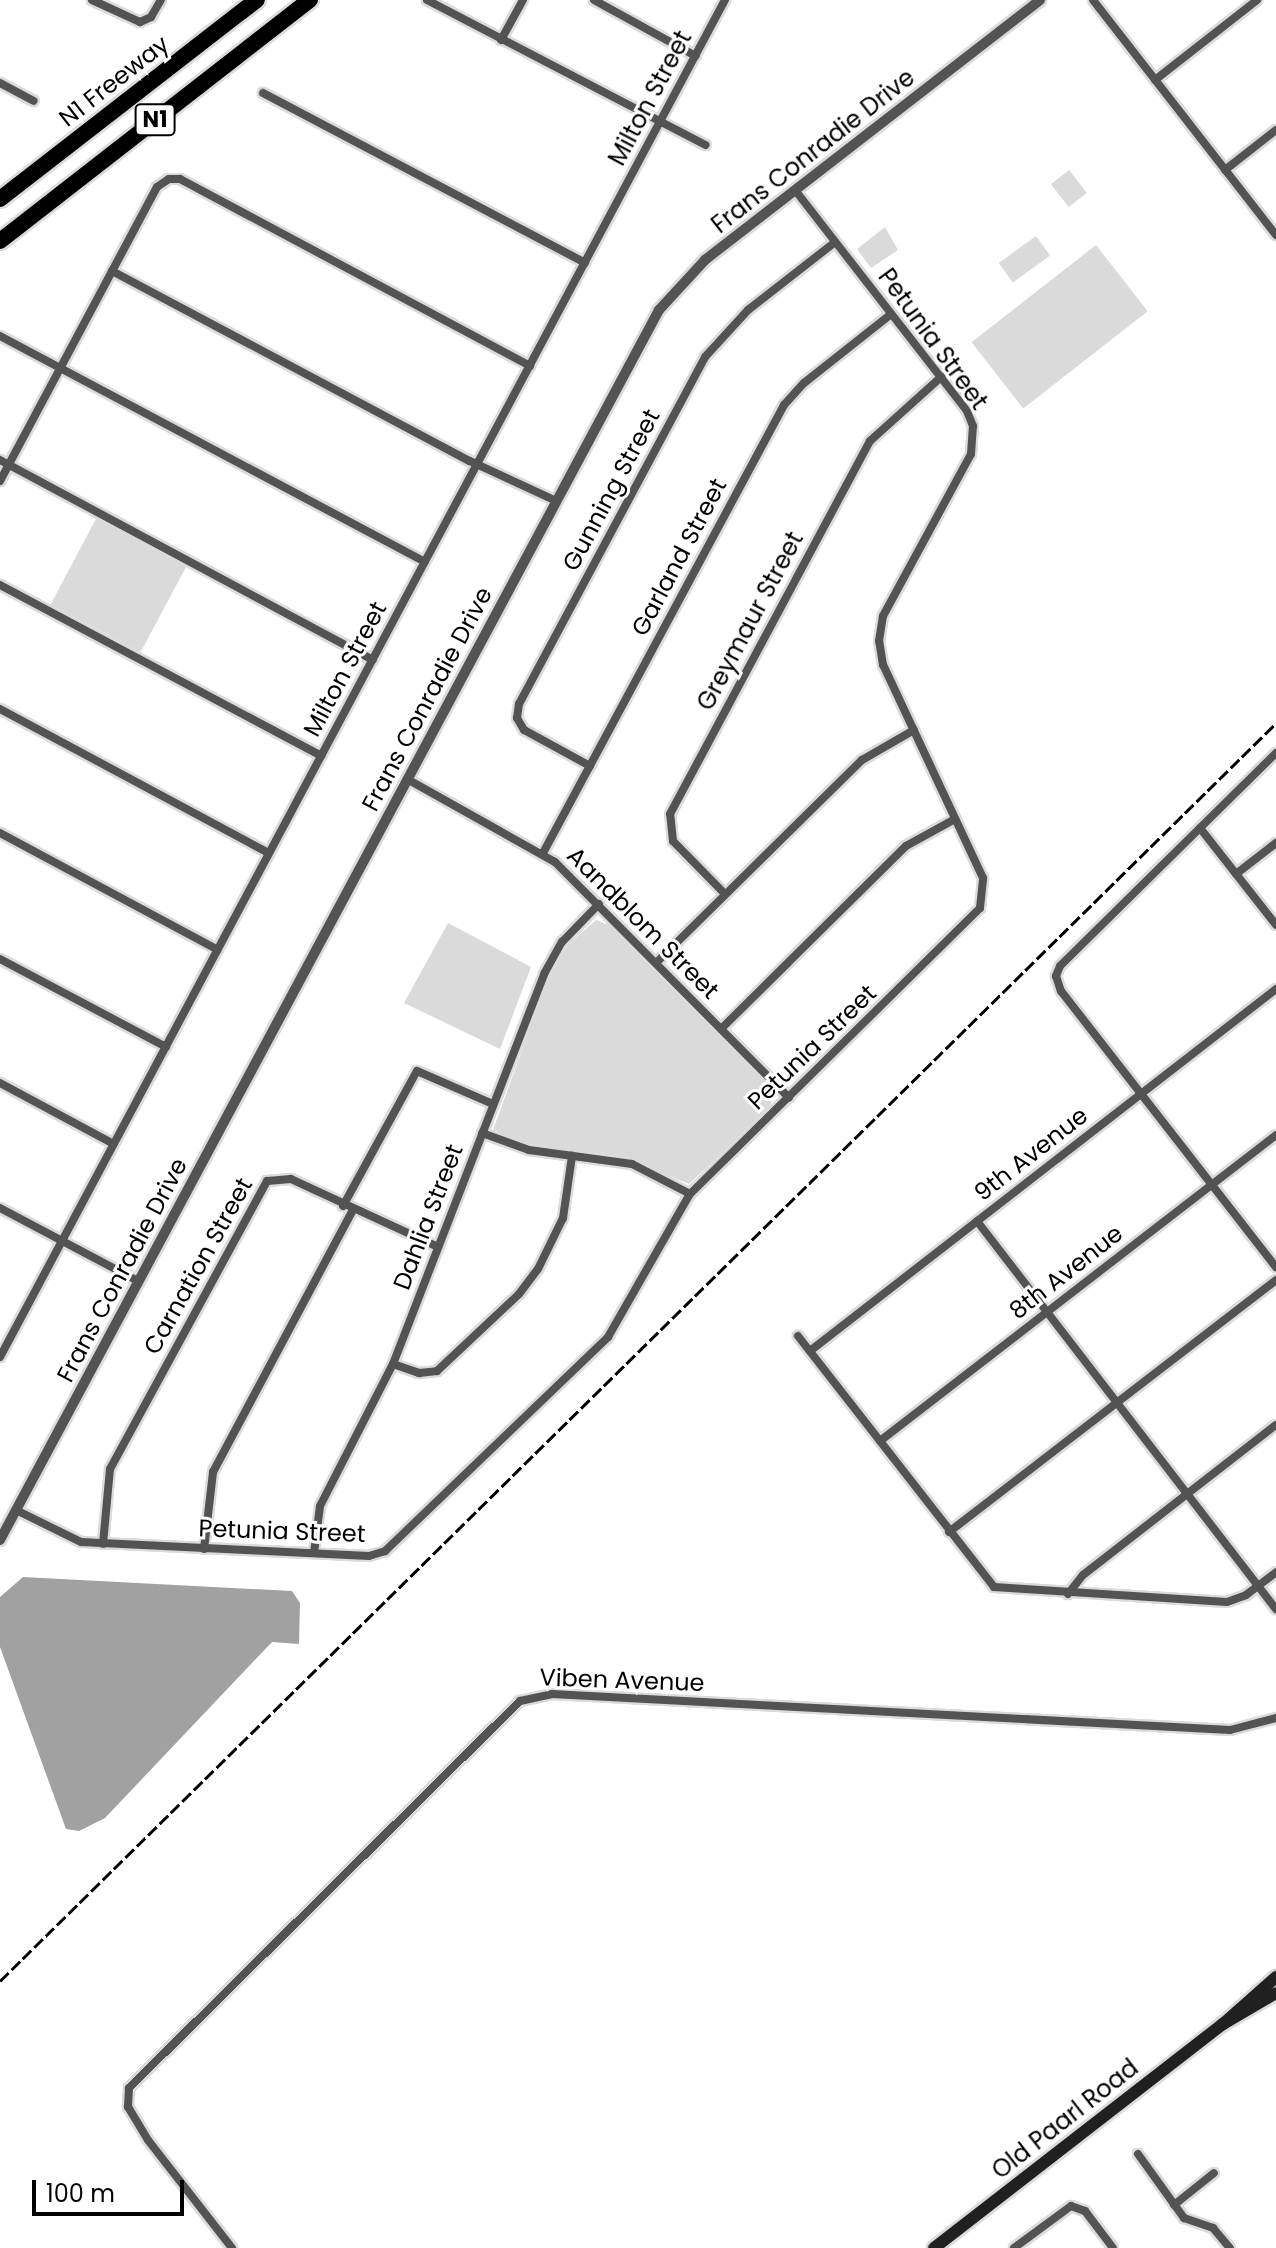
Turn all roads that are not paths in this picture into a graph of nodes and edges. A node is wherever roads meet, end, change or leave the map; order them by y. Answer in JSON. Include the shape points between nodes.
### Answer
{"nodes":[{"id":1,"x":92,"y":0,"type":"edge"},
{"id":2,"x":161,"y":0,"type":"edge"},
{"id":3,"x":257,"y":0,"type":"edge"},
{"id":4,"x":310,"y":0,"type":"edge"},
{"id":5,"x":427,"y":0,"type":"edge"},
{"id":6,"x":523,"y":0,"type":"edge"},
{"id":7,"x":594,"y":0,"type":"edge"},
{"id":8,"x":725,"y":0,"type":"edge"},
{"id":9,"x":1040,"y":0,"type":"edge"},
{"id":10,"x":1093,"y":0,"type":"edge"},
{"id":11,"x":1257,"y":0,"type":"edge"},
{"id":12,"x":501,"y":40,"type":"junction"},
{"id":13,"x":696,"y":56,"type":"junction"},
{"id":14,"x":1155,"y":80,"type":"junction"},
{"id":15,"x":0,"y":83,"type":"edge"},
{"id":16,"x":263,"y":93,"type":"dead end"},
{"id":17,"x":34,"y":101,"type":"dead end"},
{"id":18,"x":659,"y":123,"type":"junction"},
{"id":19,"x":1276,"y":130,"type":"edge"},
{"id":20,"x":705,"y":145,"type":"dead end"},
{"id":21,"x":1225,"y":170,"type":"junction"},
{"id":22,"x":795,"y":190,"type":"junction"},
{"id":23,"x":0,"y":199,"type":"edge"},
{"id":24,"x":1276,"y":235,"type":"edge"},
{"id":25,"x":0,"y":241,"type":"edge"},
{"id":26,"x":835,"y":242,"type":"junction"},
{"id":27,"x":585,"y":263,"type":"junction"},
{"id":28,"x":112,"y":271,"type":"junction"},
{"id":29,"x":891,"y":314,"type":"junction"},
{"id":30,"x":0,"y":336,"type":"edge"},
{"id":31,"x":530,"y":366,"type":"junction"},
{"id":32,"x":60,"y":368,"type":"junction"},
{"id":33,"x":941,"y":377,"type":"junction"},
{"id":34,"x":4,"y":462,"type":"edge"},
{"id":35,"x":477,"y":464,"type":"junction"},
{"id":36,"x":0,"y":481,"type":"edge"},
{"id":37,"x":556,"y":501,"type":"junction"},
{"id":38,"x":425,"y":562,"type":"junction"},
{"id":39,"x":0,"y":585,"type":"edge"},
{"id":40,"x":373,"y":660,"type":"junction"},
{"id":41,"x":0,"y":709,"type":"edge"},
{"id":42,"x":914,"y":730,"type":"junction"},
{"id":43,"x":1276,"y":753,"type":"edge"},
{"id":44,"x":321,"y":756,"type":"junction"},
{"id":45,"x":590,"y":766,"type":"junction"},
{"id":46,"x":407,"y":779,"type":"junction"},
{"id":47,"x":955,"y":819,"type":"junction"},
{"id":48,"x":1200,"y":828,"type":"junction"},
{"id":49,"x":0,"y":833,"type":"edge"},
{"id":50,"x":1276,"y":843,"type":"edge"},
{"id":51,"x":269,"y":853,"type":"junction"},
{"id":52,"x":543,"y":853,"type":"junction"},
{"id":53,"x":1236,"y":874,"type":"junction"},
{"id":54,"x":725,"y":894,"type":"junction"},
{"id":55,"x":599,"y":904,"type":"junction"},
{"id":56,"x":1276,"y":925,"type":"edge"},
{"id":57,"x":218,"y":950,"type":"junction"},
{"id":58,"x":0,"y":959,"type":"edge"},
{"id":59,"x":656,"y":963,"type":"junction"},
{"id":60,"x":1276,"y":989,"type":"edge"},
{"id":61,"x":721,"y":1029,"type":"junction"},
{"id":62,"x":166,"y":1047,"type":"junction"},
{"id":63,"x":0,"y":1083,"type":"edge"},
{"id":64,"x":1141,"y":1094,"type":"junction"},
{"id":65,"x":789,"y":1098,"type":"junction"},
{"id":66,"x":493,"y":1104,"type":"junction"},
{"id":67,"x":482,"y":1133,"type":"junction"},
{"id":68,"x":1276,"y":1135,"type":"edge"},
{"id":69,"x":114,"y":1144,"type":"junction"},
{"id":70,"x":572,"y":1156,"type":"junction"},
{"id":71,"x":1212,"y":1184,"type":"junction"},
{"id":72,"x":690,"y":1194,"type":"junction"},
{"id":73,"x":343,"y":1206,"type":"junction"},
{"id":74,"x":0,"y":1208,"type":"edge"},
{"id":75,"x":353,"y":1210,"type":"junction"},
{"id":76,"x":977,"y":1221,"type":"junction"},
{"id":77,"x":62,"y":1241,"type":"junction"},
{"id":78,"x":438,"y":1247,"type":"junction"},
{"id":79,"x":1276,"y":1267,"type":"edge"},
{"id":80,"x":1276,"y":1280,"type":"edge"},
{"id":81,"x":138,"y":1281,"type":"junction"},
{"id":82,"x":1047,"y":1312,"type":"junction"},
{"id":83,"x":0,"y":1332,"type":"edge"},
{"id":84,"x":798,"y":1336,"type":"dead end"},
{"id":85,"x":11,"y":1337,"type":"junction"},
{"id":86,"x":810,"y":1351,"type":"junction"},
{"id":87,"x":0,"y":1357,"type":"edge"},
{"id":88,"x":393,"y":1364,"type":"junction"},
{"id":89,"x":1116,"y":1403,"type":"junction"},
{"id":90,"x":1276,"y":1425,"type":"edge"},
{"id":91,"x":880,"y":1441,"type":"junction"},
{"id":92,"x":1187,"y":1494,"type":"junction"},
{"id":93,"x":16,"y":1510,"type":"junction"},
{"id":94,"x":949,"y":1532,"type":"junction"},
{"id":95,"x":0,"y":1540,"type":"edge"},
{"id":96,"x":103,"y":1544,"type":"junction"},
{"id":97,"x":204,"y":1549,"type":"junction"},
{"id":98,"x":314,"y":1553,"type":"junction"},
{"id":99,"x":1276,"y":1572,"type":"edge"},
{"id":100,"x":1258,"y":1586,"type":"junction"},
{"id":101,"x":1068,"y":1594,"type":"junction"},
{"id":102,"x":1276,"y":1609,"type":"edge"},
{"id":103,"x":1276,"y":1718,"type":"edge"},
{"id":104,"x":1276,"y":1977,"type":"edge"},
{"id":105,"x":1276,"y":1993,"type":"edge"},
{"id":106,"x":1223,"y":2024,"type":"junction"},
{"id":107,"x":1138,"y":2154,"type":"dead end"},
{"id":108,"x":1214,"y":2173,"type":"dead end"},
{"id":109,"x":1174,"y":2205,"type":"junction"},
{"id":110,"x":232,"y":2248,"type":"edge"},
{"id":111,"x":934,"y":2248,"type":"edge"},
{"id":112,"x":1014,"y":2248,"type":"edge"},
{"id":113,"x":1113,"y":2248,"type":"edge"},
{"id":114,"x":1230,"y":2248,"type":"edge"}],
"edges":[{"from":1,"to":2,"type":"street","via":[[132,21],[148,20]]},
{"from":3,"to":23,"type":"highway","name":"N1 Freeway","number":"N1"},
{"from":4,"to":25,"type":"highway","number":"N1"},
{"from":5,"to":12,"type":"street"},
{"from":6,"to":12,"type":"street"},
{"from":7,"to":13,"type":"street"},
{"from":8,"to":13,"type":"street","name":"Milton Street"},
{"from":9,"to":22,"type":"street","name":"Frans Conradie Drive"},
{"from":10,"to":14,"type":"street"},
{"from":11,"to":14,"type":"street"},
{"from":12,"to":18,"type":"street"},
{"from":13,"to":18,"type":"street","name":"Milton Street"},
{"from":14,"to":21,"type":"street"},
{"from":15,"to":17,"type":"street"},
{"from":16,"to":27,"type":"street"},
{"from":18,"to":20,"type":"street"},
{"from":18,"to":27,"type":"street","name":"Milton Street"},
{"from":19,"to":21,"type":"street"},
{"from":21,"to":24,"type":"street"},
{"from":22,"to":26,"type":"street","name":"Petunia Street"},
{"from":22,"to":37,"type":"street","name":"Frans Conradie Drive","via":[[705,260],[669,296]]},
{"from":26,"to":29,"type":"street","name":"Petunia Street"},
{"from":26,"to":45,"type":"street","name":"Gunning Street","via":[[748,310],[705,357],[519,704],[517,718],[524,730]]},
{"from":27,"to":31,"type":"street","name":"Milton Street"},
{"from":28,"to":31,"type":"street","via":[[157,187],[180,179]]},
{"from":28,"to":32,"type":"street"},
{"from":28,"to":35,"type":"street"},
{"from":29,"to":33,"type":"street","name":"Petunia Street"},
{"from":29,"to":45,"type":"street","name":"Garland Street","via":[[784,405]]},
{"from":30,"to":32,"type":"street"},
{"from":31,"to":35,"type":"street","name":"Milton Street"},
{"from":32,"to":34,"type":"street"},
{"from":32,"to":38,"type":"street"},
{"from":33,"to":42,"type":"street","name":"Petunia Street","via":[[971,418],[973,448],[880,631],[883,665]]},
{"from":33,"to":54,"type":"street","name":"Greymaur Street","via":[[870,441],[670,814],[673,841]]},
{"from":34,"to":36,"type":"street"},
{"from":34,"to":40,"type":"street"},
{"from":35,"to":37,"type":"street"},
{"from":35,"to":38,"type":"street","name":"Milton Street"},
{"from":37,"to":46,"type":"street","name":"Frans Conradie Drive"},
{"from":38,"to":40,"type":"street","name":"Milton Street"},
{"from":39,"to":44,"type":"street"},
{"from":40,"to":44,"type":"street","name":"Milton Street"},
{"from":41,"to":51,"type":"street"},
{"from":42,"to":47,"type":"street","name":"Petunia Street"},
{"from":42,"to":54,"type":"street","via":[[862,760]]},
{"from":43,"to":48,"type":"street"},
{"from":44,"to":51,"type":"street","name":"Milton Street"},
{"from":45,"to":52,"type":"street","name":"Garland Street"},
{"from":46,"to":52,"type":"street","name":"Aandblom Street"},
{"from":46,"to":81,"type":"street","name":"Frans Conradie Drive"},
{"from":47,"to":61,"type":"street","via":[[906,846]]},
{"from":47,"to":65,"type":"street","name":"Petunia Street","via":[[983,878],[980,908]]},
{"from":48,"to":53,"type":"street"},
{"from":48,"to":64,"type":"street","via":[[1060,966],[1058,986]]},
{"from":49,"to":57,"type":"street"},
{"from":50,"to":53,"type":"street"},
{"from":51,"to":57,"type":"street","name":"Milton Street"},
{"from":52,"to":55,"type":"street","name":"Aandblom Street"},
{"from":53,"to":56,"type":"street"},
{"from":54,"to":59,"type":"street"},
{"from":55,"to":59,"type":"street","name":"Aandblom Street"},
{"from":55,"to":66,"type":"street","name":"Dahlia Street","via":[[552,956]]},
{"from":57,"to":62,"type":"street","name":"Milton Street"},
{"from":58,"to":62,"type":"street"},
{"from":59,"to":61,"type":"street","name":"Aandblom Street"},
{"from":60,"to":64,"type":"street","name":"9th Avenue"},
{"from":61,"to":65,"type":"street","name":"Aandblom Street"},
{"from":62,"to":69,"type":"street","name":"Milton Street"},
{"from":63,"to":69,"type":"street"},
{"from":64,"to":71,"type":"street"},
{"from":64,"to":76,"type":"street","name":"9th Avenue"},
{"from":65,"to":72,"type":"street","name":"Petunia Street"},
{"from":66,"to":67,"type":"street","name":"Dahlia Street"},
{"from":66,"to":73,"type":"street","via":[[417,1071]]},
{"from":67,"to":70,"type":"street","via":[[529,1150]]},
{"from":67,"to":78,"type":"street","name":"Dahlia Street"},
{"from":68,"to":71,"type":"street","name":"8th Avenue"},
{"from":69,"to":77,"type":"street","name":"Milton Street"},
{"from":70,"to":72,"type":"street","via":[[632,1164]]},
{"from":70,"to":88,"type":"street","via":[[563,1218],[519,1294],[437,1371],[419,1373]]},
{"from":71,"to":79,"type":"street"},
{"from":71,"to":82,"type":"street","name":"8th Avenue"},
{"from":72,"to":98,"type":"street","name":"Petunia Street","via":[[608,1337],[400,1538],[369,1556]]},
{"from":73,"to":75,"type":"street","name":"Carnation Street"},
{"from":73,"to":96,"type":"street","name":"Carnation Street","via":[[282,1176],[261,1187],[110,1469]]},
{"from":74,"to":77,"type":"street"},
{"from":75,"to":78,"type":"street","name":"Carnation Street"},
{"from":75,"to":97,"type":"street","via":[[213,1472]]},
{"from":76,"to":82,"type":"street"},
{"from":76,"to":86,"type":"street","name":"9th Avenue"},
{"from":77,"to":81,"type":"street"},
{"from":77,"to":85,"type":"street","name":"Milton Street"},
{"from":78,"to":88,"type":"street","name":"Dahlia Street"},
{"from":80,"to":89,"type":"street"},
{"from":81,"to":93,"type":"street","name":"Frans Conradie Drive"},
{"from":82,"to":89,"type":"street"},
{"from":82,"to":91,"type":"street","name":"8th Avenue"},
{"from":83,"to":85,"type":"street"},
{"from":84,"to":86,"type":"street"},
{"from":85,"to":87,"type":"street","name":"Milton Street"},
{"from":86,"to":91,"type":"street"},
{"from":88,"to":98,"type":"street","name":"Dahlia Street","via":[[320,1506]]},
{"from":89,"to":92,"type":"street"},
{"from":89,"to":94,"type":"street"},
{"from":90,"to":92,"type":"street"},
{"from":91,"to":94,"type":"street"},
{"from":92,"to":100,"type":"street"},
{"from":92,"to":101,"type":"street","via":[[1083,1575]]},
{"from":93,"to":95,"type":"street","name":"Frans Conradie Drive"},
{"from":93,"to":96,"type":"street","name":"Petunia Street","via":[[71,1540]]},
{"from":94,"to":101,"type":"street","via":[[994,1587]]},
{"from":96,"to":97,"type":"street","name":"Petunia Street"},
{"from":97,"to":98,"type":"street","name":"Petunia Street"},
{"from":99,"to":100,"type":"street"},
{"from":100,"to":101,"type":"street","via":[[1227,1602]]},
{"from":100,"to":102,"type":"street"},
{"from":103,"to":110,"type":"street","name":"Viben Avenue","via":[[1230,1730],[552,1694],[520,1701],[129,2088],[128,2107],[148,2140]]},
{"from":104,"to":106,"type":"main road","name":"Old Paarl Road"},
{"from":105,"to":106,"type":"main road","name":"Old Paarl Road"},
{"from":106,"to":111,"type":"main road","name":"Old Paarl Road"},
{"from":107,"to":109,"type":"street"},
{"from":108,"to":109,"type":"street"},
{"from":109,"to":114,"type":"street","via":[[1186,2219],[1216,2230]]},
{"from":112,"to":113,"type":"street","via":[[1071,2206],[1085,2211]]}]}
